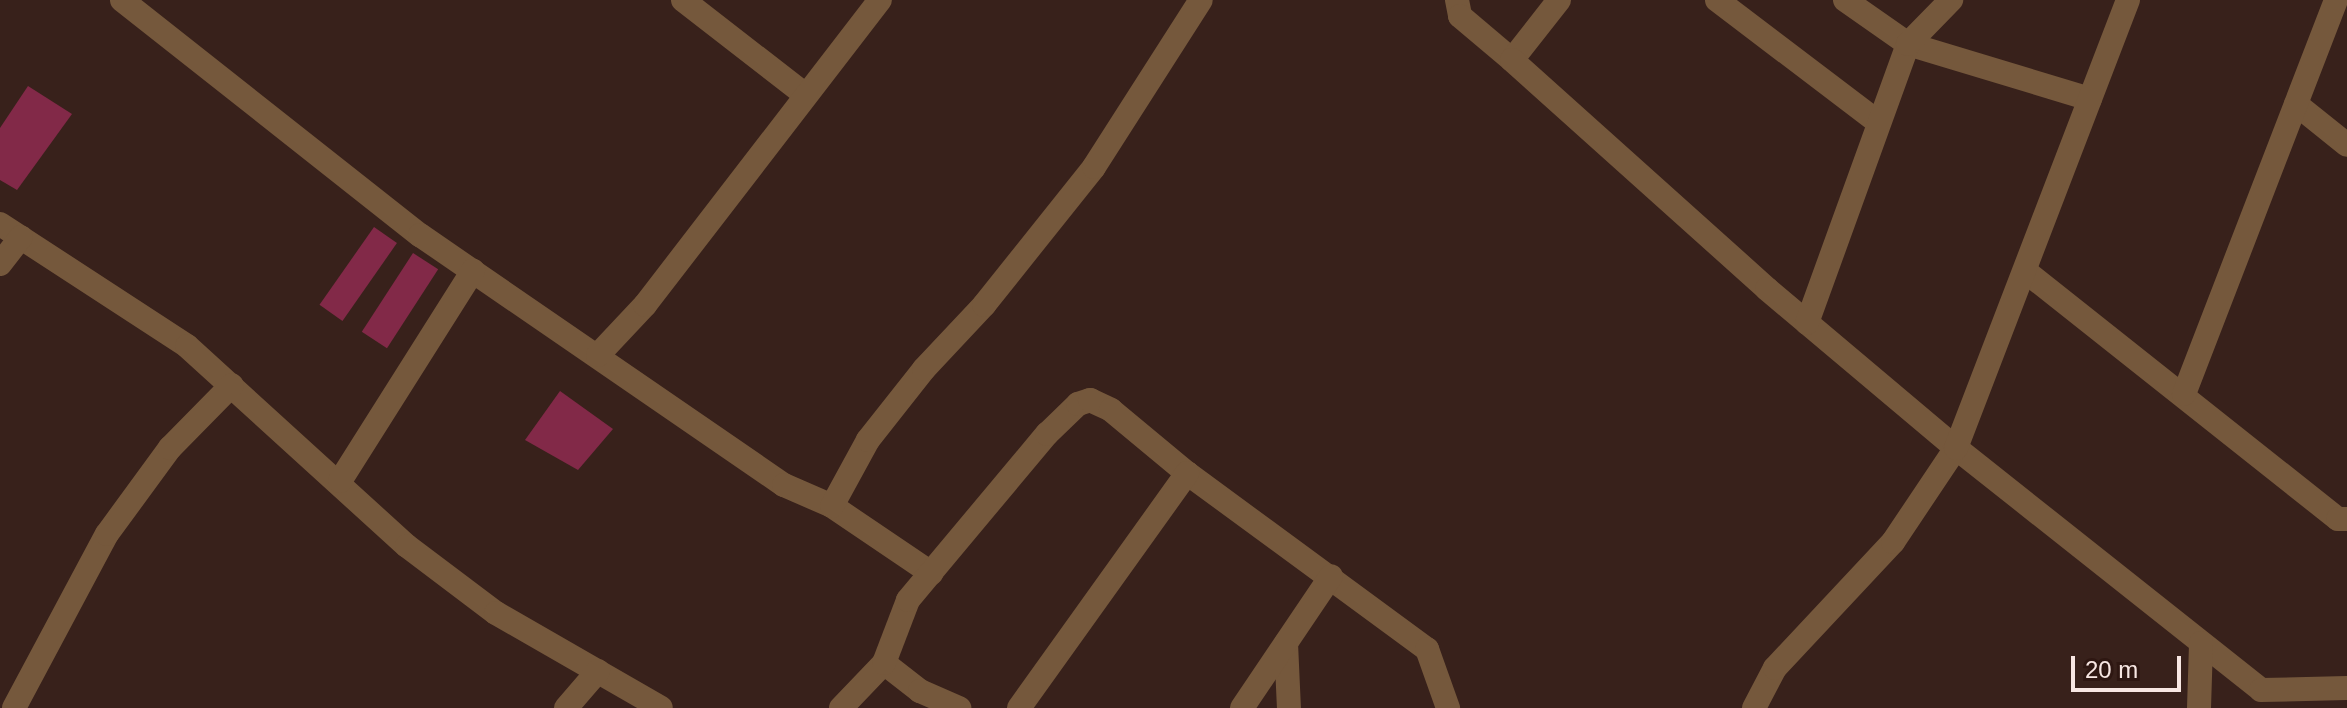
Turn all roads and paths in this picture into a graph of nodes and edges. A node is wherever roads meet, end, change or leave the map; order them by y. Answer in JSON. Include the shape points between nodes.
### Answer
{"nodes":[{"id":1,"x":122,"y":0,"type":"edge"},
{"id":2,"x":683,"y":0,"type":"edge"},
{"id":3,"x":880,"y":0,"type":"edge"},
{"id":4,"x":1201,"y":0,"type":"edge"},
{"id":5,"x":1457,"y":0,"type":"edge"},
{"id":6,"x":1559,"y":0,"type":"edge"},
{"id":7,"x":1717,"y":0,"type":"edge"},
{"id":8,"x":1845,"y":0,"type":"edge"},
{"id":9,"x":1951,"y":0,"type":"edge"},
{"id":10,"x":2128,"y":0,"type":"edge"},
{"id":11,"x":2336,"y":0,"type":"edge"},
{"id":12,"x":148,"y":8,"type":"edge"},
{"id":13,"x":1908,"y":44,"type":"junction"},
{"id":14,"x":1512,"y":60,"type":"junction"},
{"id":15,"x":804,"y":94,"type":"junction"},
{"id":16,"x":2090,"y":99,"type":"junction"},
{"id":17,"x":2296,"y":104,"type":"junction"},
{"id":18,"x":1878,"y":122,"type":"junction"},
{"id":19,"x":2347,"y":145,"type":"edge"},
{"id":20,"x":10,"y":230,"type":"edge"},
{"id":21,"x":0,"y":264,"type":"edge"},
{"id":22,"x":473,"y":271,"type":"junction"},
{"id":23,"x":2025,"y":271,"type":"junction"},
{"id":24,"x":1807,"y":323,"type":"junction"},
{"id":25,"x":598,"y":355,"type":"junction"},
{"id":26,"x":232,"y":385,"type":"junction"},
{"id":27,"x":2184,"y":394,"type":"junction"},
{"id":28,"x":1956,"y":448,"type":"junction"},
{"id":29,"x":1187,"y":473,"type":"junction"},
{"id":30,"x":340,"y":481,"type":"junction"},
{"id":31,"x":832,"y":506,"type":"junction"},
{"id":32,"x":2347,"y":519,"type":"edge"},
{"id":33,"x":931,"y":573,"type":"junction"},
{"id":34,"x":1331,"y":576,"type":"junction"},
{"id":35,"x":1286,"y":643,"type":"junction"},
{"id":36,"x":2201,"y":643,"type":"junction"},
{"id":37,"x":884,"y":663,"type":"junction"},
{"id":38,"x":598,"y":671,"type":"junction"},
{"id":39,"x":2347,"y":688,"type":"edge"},
{"id":40,"x":14,"y":708,"type":"edge"},
{"id":41,"x":566,"y":708,"type":"edge"},
{"id":42,"x":661,"y":708,"type":"edge"},
{"id":43,"x":841,"y":708,"type":"edge"},
{"id":44,"x":959,"y":708,"type":"edge"},
{"id":45,"x":1019,"y":708,"type":"edge"},
{"id":46,"x":1242,"y":708,"type":"edge"},
{"id":47,"x":1289,"y":708,"type":"edge"},
{"id":48,"x":1448,"y":708,"type":"edge"},
{"id":49,"x":1754,"y":708,"type":"edge"},
{"id":50,"x":2199,"y":708,"type":"edge"}],
"edges":[{"from":1,"to":12,"type":"street"},
{"from":2,"to":15,"type":"street"},
{"from":3,"to":15,"type":"street"},
{"from":4,"to":31,"type":"street","via":[[1094,167],[868,440]]},
{"from":5,"to":14,"type":"street","via":[[1460,16]]},
{"from":6,"to":14,"type":"street"},
{"from":7,"to":18,"type":"street"},
{"from":8,"to":13,"type":"street"},
{"from":9,"to":13,"type":"street"},
{"from":10,"to":16,"type":"street"},
{"from":11,"to":17,"type":"street"},
{"from":12,"to":22,"type":"street","via":[[310,152]]},
{"from":13,"to":16,"type":"street"},
{"from":13,"to":18,"type":"street"},
{"from":14,"to":24,"type":"street"},
{"from":15,"to":25,"type":"street","via":[[645,305]]},
{"from":16,"to":23,"type":"street"},
{"from":17,"to":19,"type":"street"},
{"from":17,"to":27,"type":"street"},
{"from":18,"to":24,"type":"street"},
{"from":20,"to":21,"type":"street"},
{"from":20,"to":26,"type":"street","via":[[107,289]]},
{"from":22,"to":25,"type":"street"},
{"from":22,"to":30,"type":"street"},
{"from":23,"to":27,"type":"street"},
{"from":23,"to":28,"type":"street"},
{"from":24,"to":28,"type":"street"},
{"from":25,"to":31,"type":"street","via":[[784,485]]},
{"from":26,"to":30,"type":"street"},
{"from":26,"to":40,"type":"street","via":[[170,448],[107,534]]},
{"from":27,"to":32,"type":"street","via":[[2338,519]]},
{"from":28,"to":36,"type":"street"},
{"from":28,"to":49,"type":"street","via":[[1893,542],[1775,668]]},
{"from":29,"to":33,"type":"street","via":[[1111,410],[1090,400],[1078,404]]},
{"from":29,"to":34,"type":"street"},
{"from":29,"to":45,"type":"street"},
{"from":30,"to":38,"type":"street","via":[[407,546],[496,613]]},
{"from":31,"to":33,"type":"street"},
{"from":33,"to":37,"type":"street","via":[[908,600]]},
{"from":34,"to":35,"type":"street"},
{"from":34,"to":48,"type":"street","via":[[1427,649]]},
{"from":35,"to":46,"type":"street"},
{"from":35,"to":47,"type":"street"},
{"from":36,"to":39,"type":"street","via":[[2261,690]]},
{"from":36,"to":50,"type":"street"},
{"from":37,"to":43,"type":"street"},
{"from":37,"to":44,"type":"street","via":[[920,691]]},
{"from":38,"to":41,"type":"street"},
{"from":38,"to":42,"type":"street"}]}
